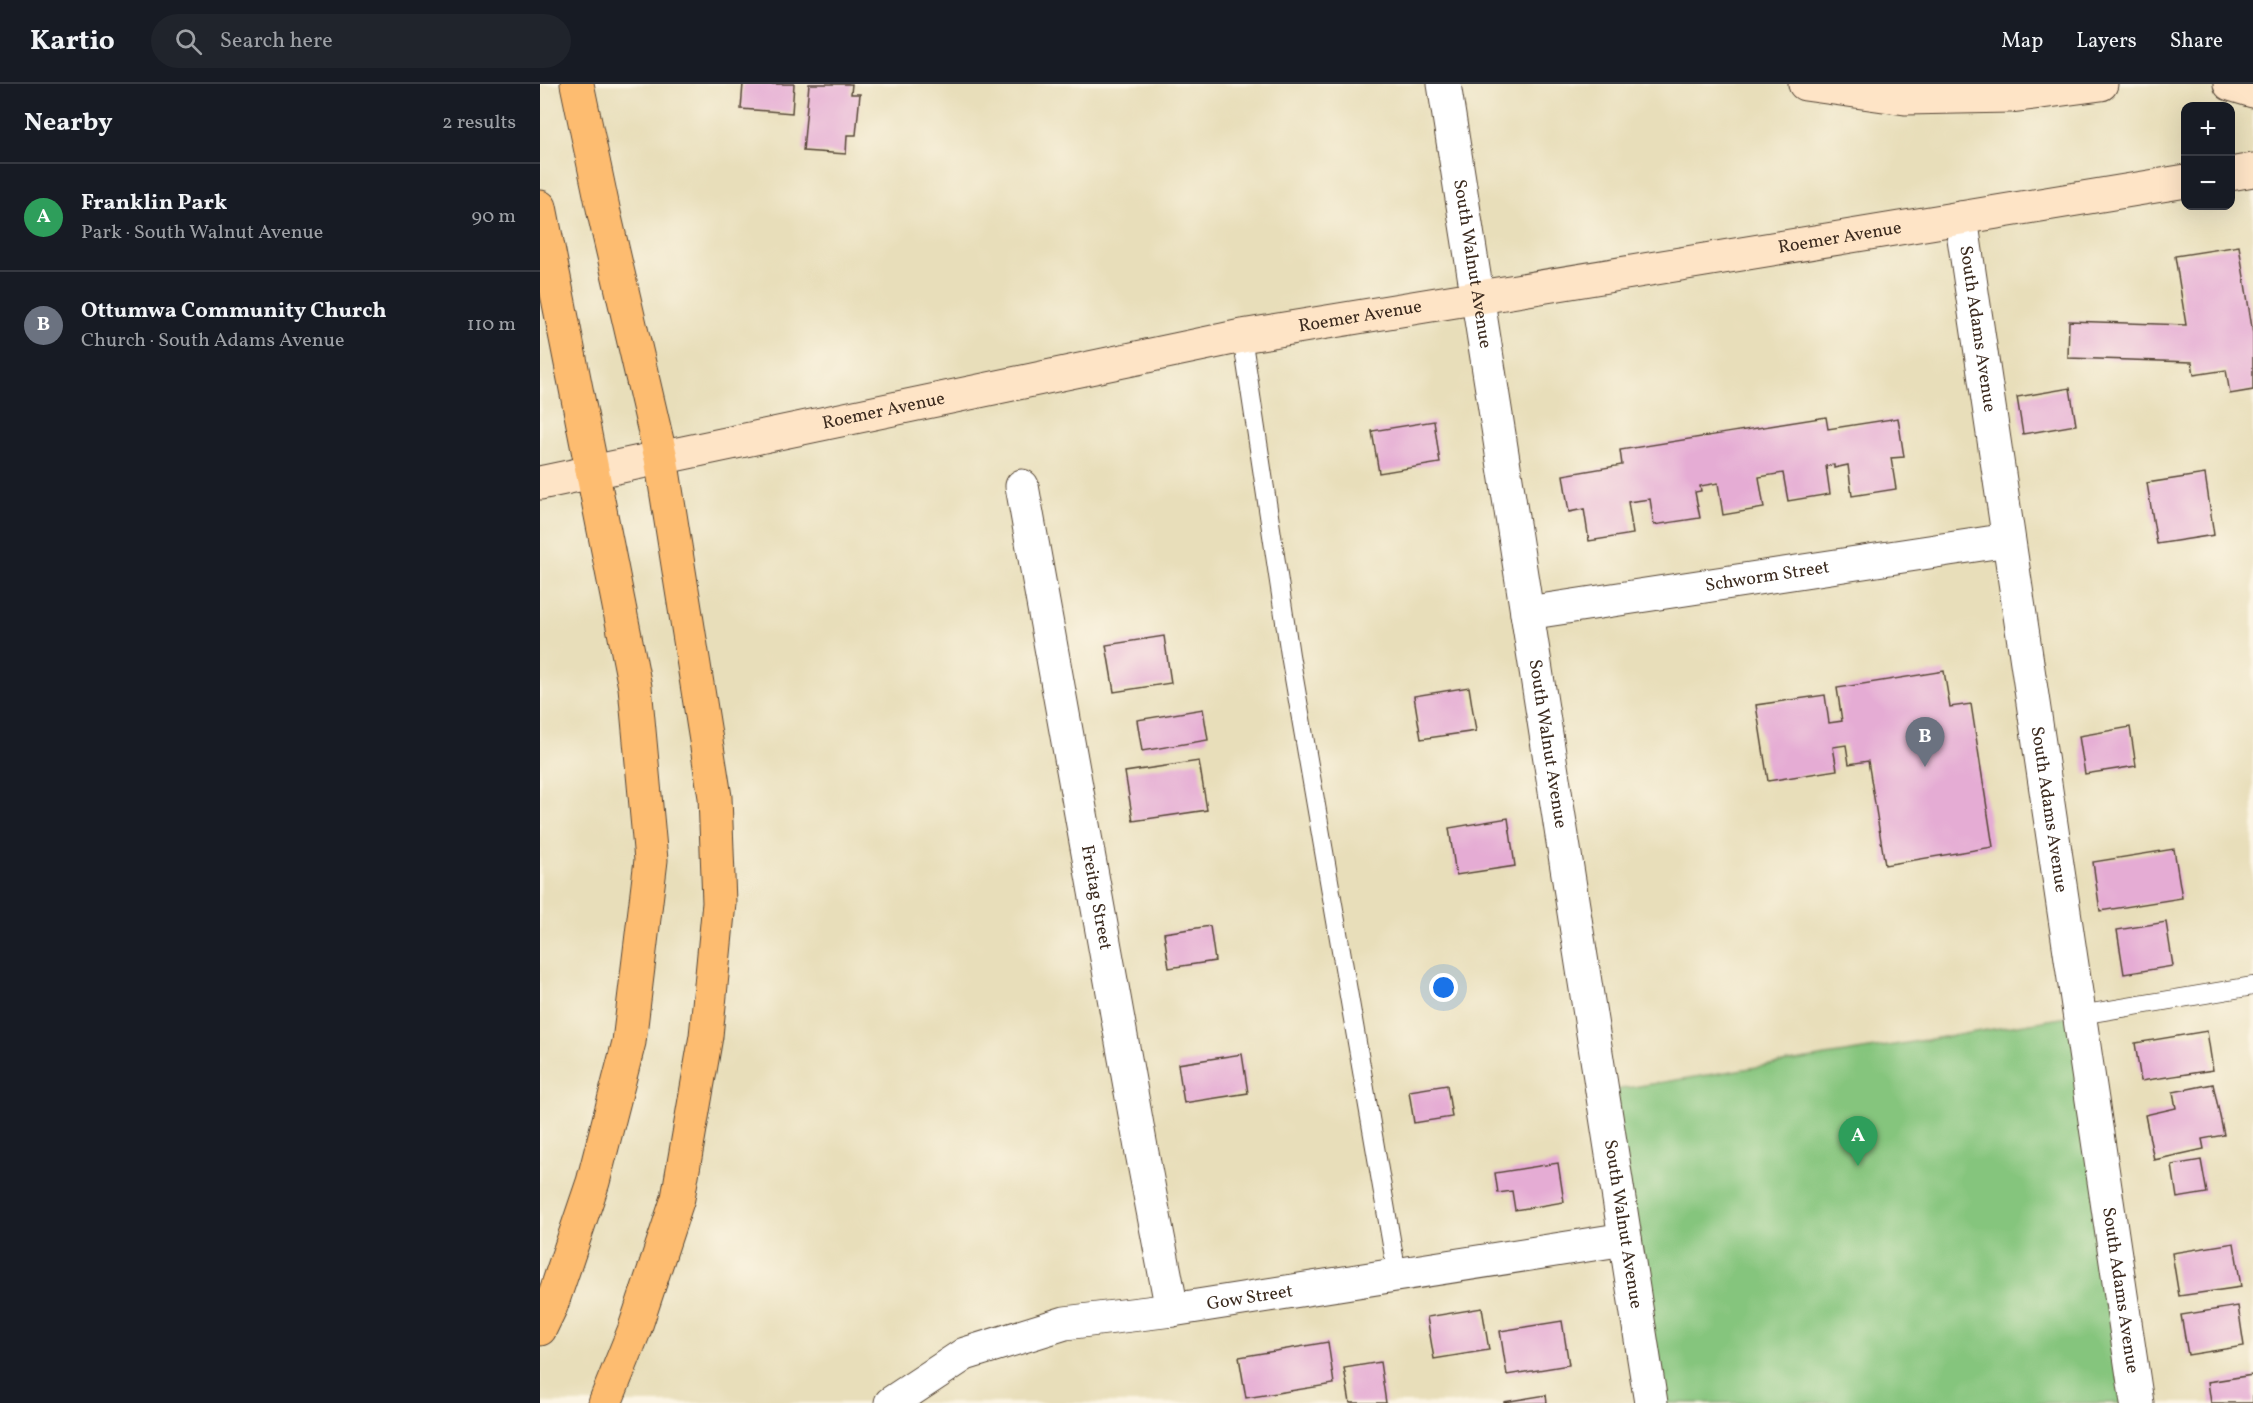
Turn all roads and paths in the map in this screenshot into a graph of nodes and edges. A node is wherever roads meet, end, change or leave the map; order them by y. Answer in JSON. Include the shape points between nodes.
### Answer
{"nodes":[{"id":1,"x":577,"y":84,"type":"edge"},
{"id":2,"x":1444,"y":84,"type":"edge"},
{"id":3,"x":1805,"y":84,"type":"edge"},
{"id":4,"x":2101,"y":84,"type":"edge"},
{"id":5,"x":2230,"y":84,"type":"edge"},
{"id":6,"x":2253,"y":91,"type":"edge"},
{"id":7,"x":2253,"y":170,"type":"edge"},
{"id":8,"x":2235,"y":173,"type":"edge"},
{"id":9,"x":2181,"y":182,"type":"edge"},
{"id":10,"x":540,"y":207,"type":"edge"},
{"id":11,"x":1961,"y":218,"type":"junction"},
{"id":12,"x":1478,"y":297,"type":"junction"},
{"id":13,"x":1242,"y":336,"type":"junction"},
{"id":14,"x":661,"y":458,"type":"junction"},
{"id":15,"x":594,"y":473,"type":"junction"},
{"id":16,"x":540,"y":483,"type":"edge"},
{"id":17,"x":1022,"y":486,"type":"dead end"},
{"id":18,"x":2008,"y":540,"type":"junction"},
{"id":19,"x":1527,"y":613,"type":"junction"},
{"id":20,"x":2253,"y":986,"type":"edge"},
{"id":21,"x":2080,"y":1015,"type":"junction"},
{"id":22,"x":1625,"y":1239,"type":"junction"},
{"id":23,"x":1397,"y":1274,"type":"junction"},
{"id":24,"x":1172,"y":1310,"type":"junction"},
{"id":25,"x":540,"y":1329,"type":"edge"},
{"id":26,"x":605,"y":1403,"type":"edge"},
{"id":27,"x":891,"y":1403,"type":"edge"},
{"id":28,"x":1651,"y":1403,"type":"edge"},
{"id":29,"x":2138,"y":1403,"type":"edge"}],
"edges":[{"from":1,"to":14,"type":"highway"},
{"from":2,"to":12,"type":"street","name":"South Walnut Avenue"},
{"from":3,"to":4,"type":"main road","via":[[1905,98],[2011,96]]},
{"from":5,"to":6,"type":"main road"},
{"from":7,"to":8,"type":"main road"},
{"from":9,"to":11,"type":"main road","name":"Roemer Avenue"},
{"from":10,"to":15,"type":"highway"},
{"from":11,"to":12,"type":"main road","name":"Roemer Avenue"},
{"from":11,"to":18,"type":"street","name":"South Adams Avenue"},
{"from":12,"to":13,"type":"main road","name":"Roemer Avenue"},
{"from":12,"to":19,"type":"street","name":"South Walnut Avenue"},
{"from":13,"to":14,"type":"main road","name":"Roemer Avenue"},
{"from":13,"to":23,"type":"lane","via":[[1290,655]]},
{"from":14,"to":15,"type":"main road","name":"Roemer Avenue"},
{"from":14,"to":26,"type":"highway","via":[[715,796],[719,903],[706,1036],[678,1198]]},
{"from":15,"to":16,"type":"main road","name":"Roemer Avenue"},
{"from":15,"to":25,"type":"highway","via":[[635,687],[651,860],[629,1042],[593,1182]]},
{"from":17,"to":24,"type":"street","name":"Freitag Street"},
{"from":18,"to":19,"type":"street","name":"Schworm Street"},
{"from":18,"to":21,"type":"street","name":"South Adams Avenue"},
{"from":19,"to":22,"type":"street","name":"South Walnut Avenue"},
{"from":20,"to":21,"type":"lane"},
{"from":21,"to":29,"type":"street","name":"South Adams Avenue"},
{"from":22,"to":23,"type":"street","name":"Gow Street"},
{"from":22,"to":28,"type":"street","name":"South Walnut Avenue"},
{"from":23,"to":24,"type":"street","name":"Gow Street"},
{"from":24,"to":27,"type":"street","name":"Gow Street","via":[[1065,1323],[965,1354]]}]}
